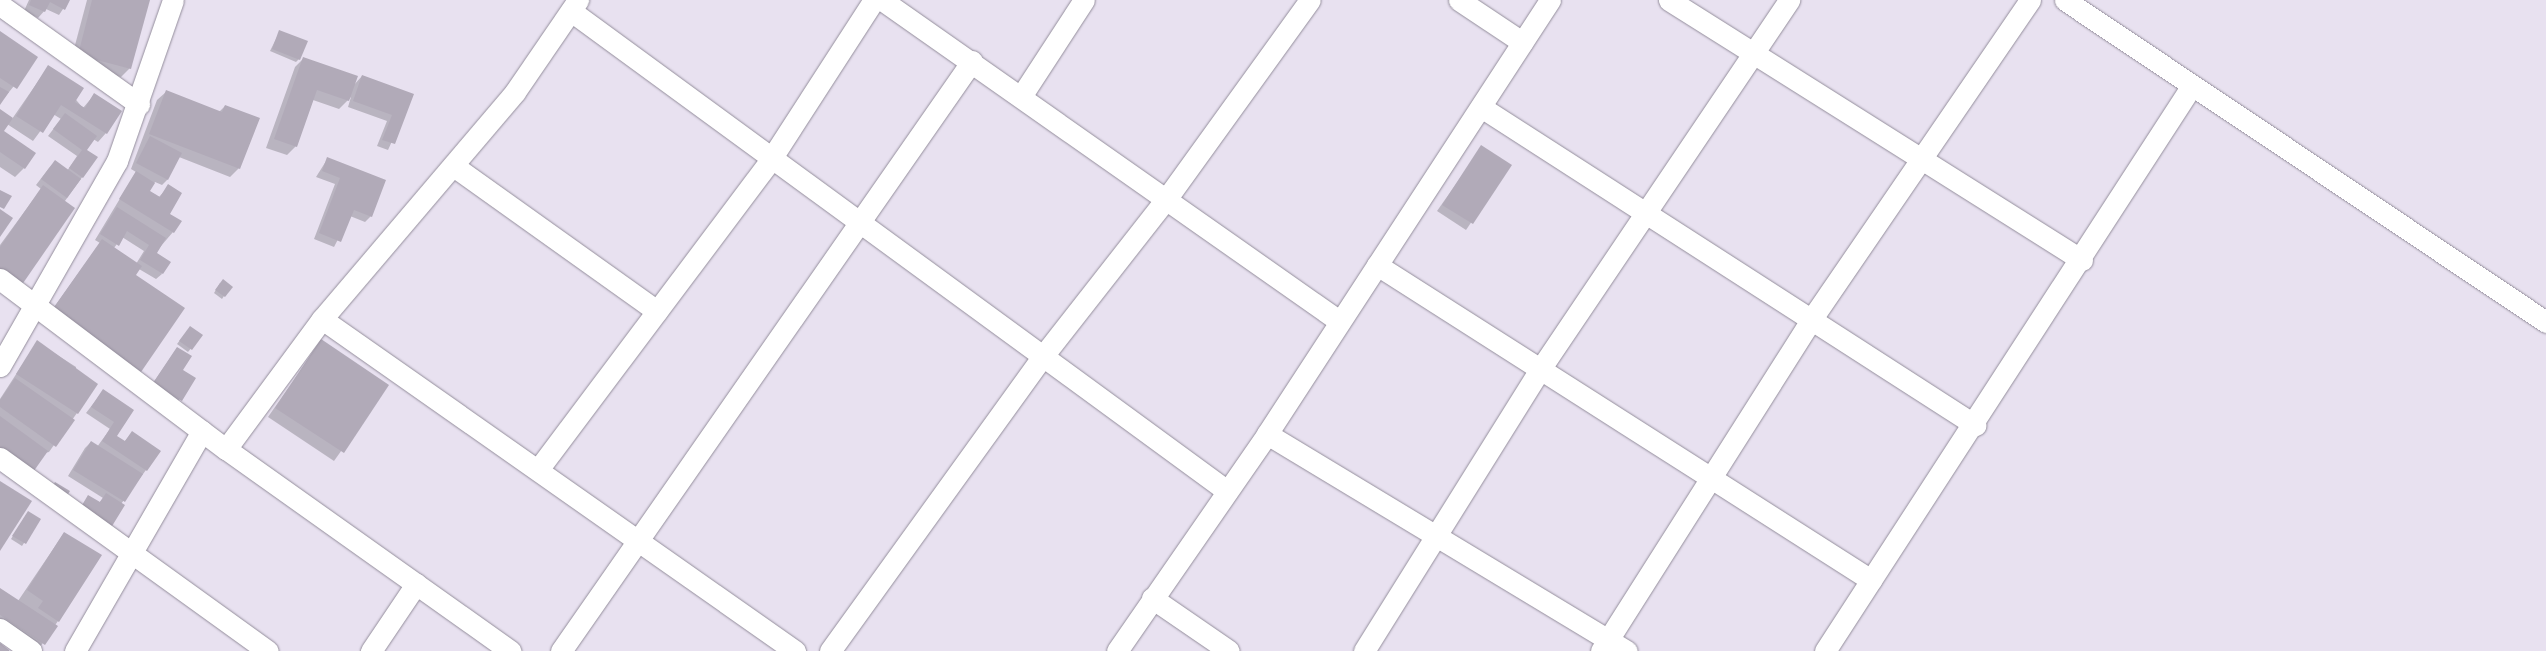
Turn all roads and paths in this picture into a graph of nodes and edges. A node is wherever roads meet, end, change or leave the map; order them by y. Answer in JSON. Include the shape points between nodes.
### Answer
{"nodes":[{"id":1,"x":173,"y":0,"type":"edge"},
{"id":2,"x":874,"y":0,"type":"edge"},
{"id":3,"x":882,"y":0,"type":"edge"},
{"id":4,"x":1084,"y":0,"type":"edge"},
{"id":5,"x":1310,"y":0,"type":"edge"},
{"id":6,"x":1459,"y":0,"type":"edge"},
{"id":7,"x":1550,"y":0,"type":"edge"},
{"id":8,"x":1669,"y":0,"type":"edge"},
{"id":9,"x":1789,"y":0,"type":"edge"},
{"id":10,"x":2030,"y":0,"type":"edge"},
{"id":11,"x":2065,"y":0,"type":"edge"},
{"id":12,"x":0,"y":4,"type":"edge"},
{"id":13,"x":575,"y":6,"type":"edge"},
{"id":14,"x":1522,"y":42,"type":"junction"},
{"id":15,"x":1754,"y":54,"type":"junction"},
{"id":16,"x":972,"y":61,"type":"junction"},
{"id":17,"x":2191,"y":87,"type":"junction"},
{"id":18,"x":1022,"y":95,"type":"junction"},
{"id":19,"x":139,"y":104,"type":"junction"},
{"id":20,"x":1480,"y":107,"type":"junction"},
{"id":21,"x":1919,"y":158,"type":"junction"},
{"id":22,"x":771,"y":159,"type":"junction"},
{"id":23,"x":455,"y":166,"type":"junction"},
{"id":24,"x":1167,"y":198,"type":"junction"},
{"id":25,"x":1644,"y":212,"type":"junction"},
{"id":26,"x":860,"y":223,"type":"junction"},
{"id":27,"x":2082,"y":260,"type":"junction"},
{"id":28,"x":1377,"y":265,"type":"junction"},
{"id":29,"x":0,"y":279,"type":"edge"},
{"id":30,"x":35,"y":302,"type":"junction"},
{"id":31,"x":657,"y":311,"type":"junction"},
{"id":32,"x":1813,"y":317,"type":"junction"},
{"id":33,"x":322,"y":319,"type":"junction"},
{"id":34,"x":1338,"y":321,"type":"junction"},
{"id":35,"x":2546,"y":322,"type":"edge"},
{"id":36,"x":1043,"y":356,"type":"junction"},
{"id":37,"x":0,"y":366,"type":"edge"},
{"id":38,"x":1541,"y":368,"type":"junction"},
{"id":39,"x":1975,"y":424,"type":"junction"},
{"id":40,"x":202,"y":431,"type":"junction"},
{"id":41,"x":1267,"y":434,"type":"junction"},
{"id":42,"x":226,"y":449,"type":"junction"},
{"id":43,"x":0,"y":458,"type":"edge"},
{"id":44,"x":540,"y":467,"type":"junction"},
{"id":45,"x":1710,"y":474,"type":"junction"},
{"id":46,"x":1227,"y":491,"type":"junction"},
{"id":47,"x":638,"y":537,"type":"junction"},
{"id":48,"x":1437,"y":538,"type":"junction"},
{"id":49,"x":132,"y":552,"type":"junction"},
{"id":50,"x":1871,"y":580,"type":"junction"},
{"id":51,"x":416,"y":584,"type":"junction"},
{"id":52,"x":1152,"y":598,"type":"junction"},
{"id":53,"x":0,"y":629,"type":"edge"},
{"id":54,"x":1605,"y":645,"type":"edge"},
{"id":55,"x":31,"y":651,"type":"edge"},
{"id":56,"x":75,"y":651,"type":"edge"},
{"id":57,"x":268,"y":651,"type":"edge"},
{"id":58,"x":371,"y":651,"type":"edge"},
{"id":59,"x":510,"y":651,"type":"edge"},
{"id":60,"x":561,"y":651,"type":"edge"},
{"id":61,"x":795,"y":651,"type":"edge"},
{"id":62,"x":830,"y":651,"type":"edge"},
{"id":63,"x":1117,"y":651,"type":"edge"},
{"id":64,"x":1229,"y":651,"type":"edge"},
{"id":65,"x":1364,"y":651,"type":"edge"},
{"id":66,"x":1627,"y":651,"type":"edge"},
{"id":67,"x":1825,"y":651,"type":"edge"}],
"edges":[{"from":1,"to":19,"type":"street"},
{"from":2,"to":22,"type":"street"},
{"from":3,"to":16,"type":"street"},
{"from":4,"to":18,"type":"street"},
{"from":5,"to":24,"type":"street"},
{"from":6,"to":14,"type":"street"},
{"from":7,"to":14,"type":"street"},
{"from":8,"to":15,"type":"street"},
{"from":9,"to":15,"type":"street"},
{"from":10,"to":21,"type":"street"},
{"from":11,"to":17,"type":"street"},
{"from":12,"to":19,"type":"street"},
{"from":13,"to":22,"type":"street"},
{"from":13,"to":23,"type":"street","via":[[515,92]]},
{"from":14,"to":20,"type":"street"},
{"from":15,"to":21,"type":"street"},
{"from":15,"to":25,"type":"street"},
{"from":16,"to":18,"type":"street"},
{"from":16,"to":26,"type":"street"},
{"from":17,"to":27,"type":"street"},
{"from":17,"to":35,"type":"street"},
{"from":18,"to":24,"type":"street"},
{"from":19,"to":30,"type":"street","via":[[117,161]]},
{"from":20,"to":25,"type":"street"},
{"from":20,"to":28,"type":"street"},
{"from":21,"to":27,"type":"street"},
{"from":21,"to":32,"type":"street"},
{"from":22,"to":26,"type":"street"},
{"from":22,"to":31,"type":"street"},
{"from":23,"to":31,"type":"street"},
{"from":23,"to":33,"type":"street"},
{"from":24,"to":34,"type":"street"},
{"from":24,"to":36,"type":"street"},
{"from":25,"to":32,"type":"street"},
{"from":25,"to":38,"type":"street"},
{"from":26,"to":36,"type":"street"},
{"from":26,"to":47,"type":"street"},
{"from":27,"to":39,"type":"street"},
{"from":28,"to":34,"type":"street"},
{"from":28,"to":38,"type":"street"},
{"from":29,"to":30,"type":"street"},
{"from":30,"to":37,"type":"street"},
{"from":30,"to":40,"type":"street"},
{"from":31,"to":44,"type":"street"},
{"from":32,"to":39,"type":"street"},
{"from":32,"to":45,"type":"street"},
{"from":33,"to":42,"type":"street"},
{"from":33,"to":44,"type":"street"},
{"from":34,"to":41,"type":"street"},
{"from":36,"to":46,"type":"street"},
{"from":36,"to":62,"type":"street"},
{"from":38,"to":45,"type":"street"},
{"from":38,"to":48,"type":"street"},
{"from":39,"to":50,"type":"street"},
{"from":40,"to":42,"type":"street"},
{"from":40,"to":49,"type":"street"},
{"from":41,"to":46,"type":"street"},
{"from":41,"to":48,"type":"street"},
{"from":42,"to":51,"type":"street"},
{"from":43,"to":49,"type":"street"},
{"from":44,"to":47,"type":"street"},
{"from":45,"to":50,"type":"street"},
{"from":45,"to":54,"type":"street"},
{"from":46,"to":52,"type":"street"},
{"from":47,"to":60,"type":"street"},
{"from":47,"to":61,"type":"street"},
{"from":48,"to":54,"type":"street"},
{"from":48,"to":65,"type":"street"},
{"from":49,"to":56,"type":"street"},
{"from":49,"to":57,"type":"street"},
{"from":50,"to":67,"type":"street"},
{"from":51,"to":58,"type":"street"},
{"from":51,"to":59,"type":"street"},
{"from":52,"to":63,"type":"street"},
{"from":52,"to":64,"type":"street"},
{"from":53,"to":55,"type":"street"},
{"from":54,"to":66,"type":"street"}]}
